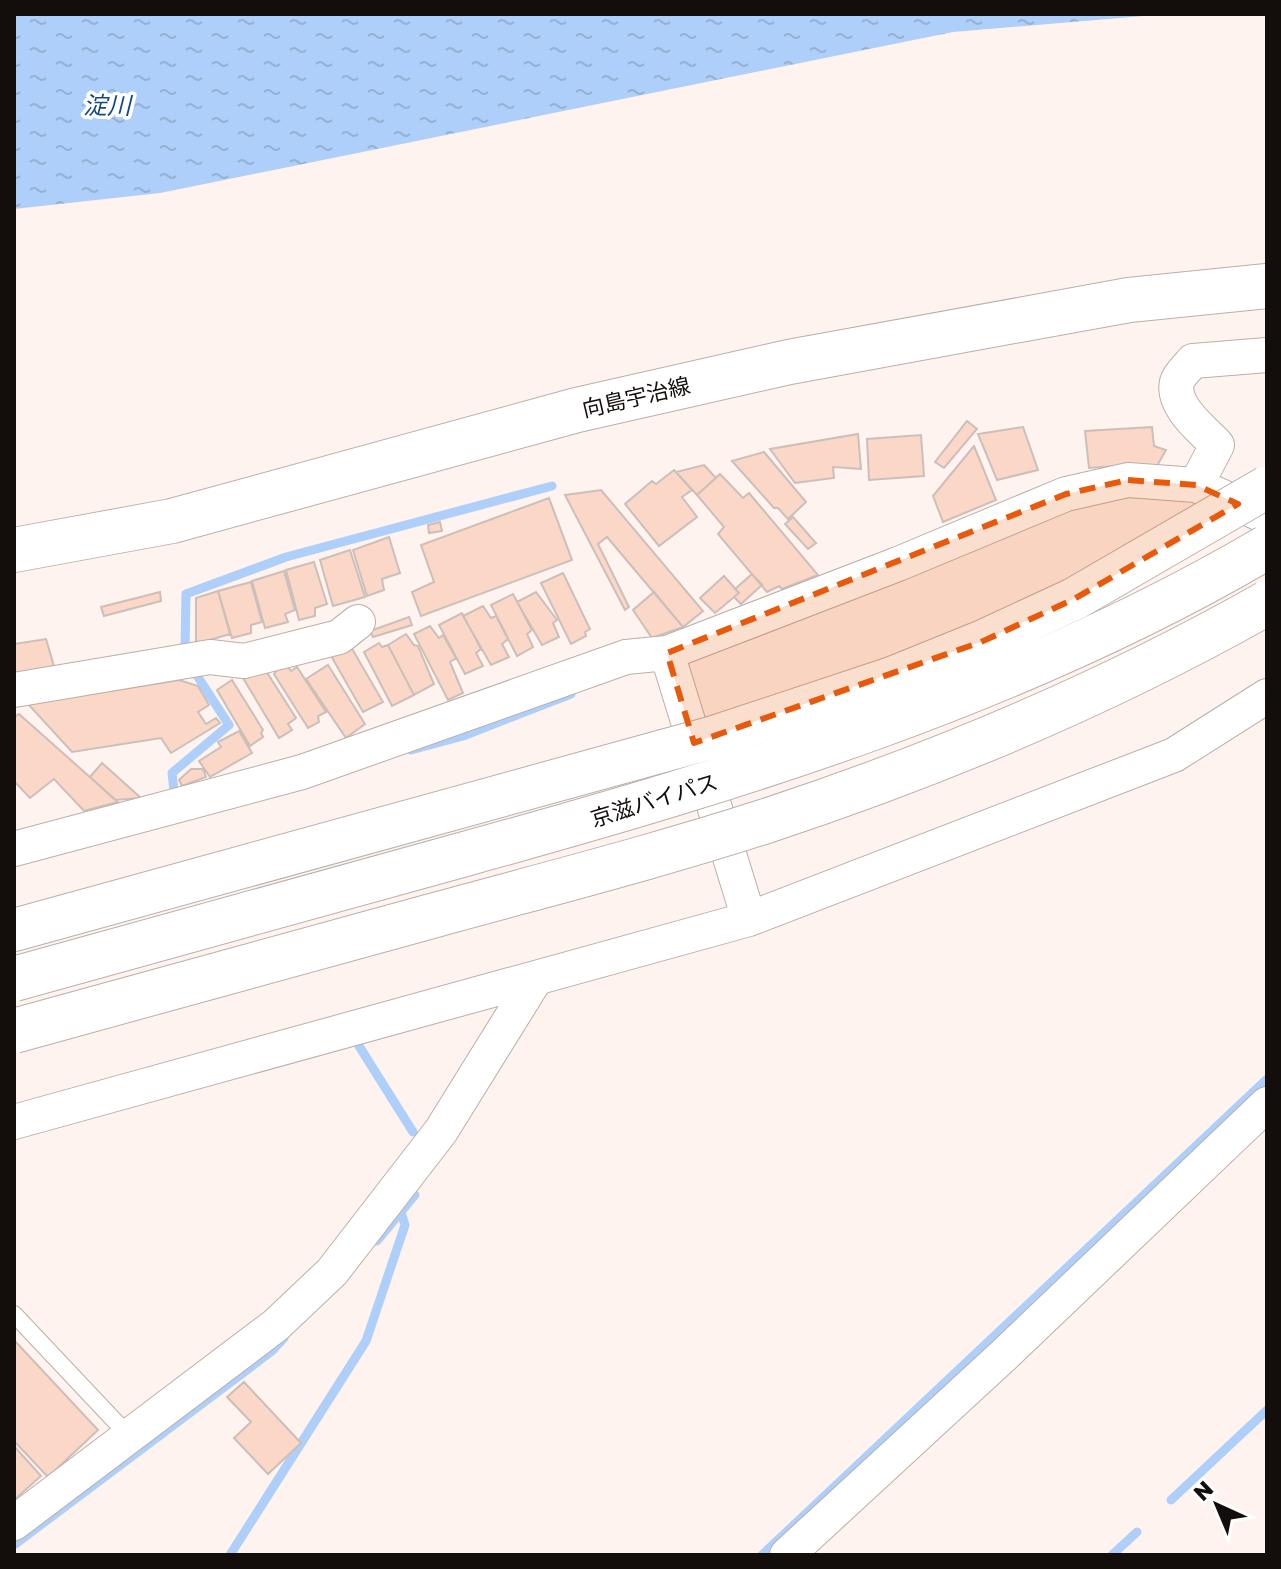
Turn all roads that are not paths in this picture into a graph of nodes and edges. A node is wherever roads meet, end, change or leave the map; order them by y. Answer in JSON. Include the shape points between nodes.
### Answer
{"nodes":[{"id":1,"x":1267,"y":286,"type":"edge"},
{"id":2,"x":1267,"y":355,"type":"edge"},
{"id":3,"x":1196,"y":485,"type":"junction"},
{"id":4,"x":1267,"y":487,"type":"edge"},
{"id":5,"x":1267,"y":517,"type":"edge"},
{"id":6,"x":1267,"y":547,"type":"edge"},
{"id":7,"x":14,"y":550,"type":"edge"},
{"id":8,"x":1267,"y":603,"type":"edge"},
{"id":9,"x":358,"y":622,"type":"dead end"},
{"id":10,"x":667,"y":653,"type":"junction"},
{"id":11,"x":14,"y":690,"type":"edge"},
{"id":12,"x":1267,"y":696,"type":"edge"},
{"id":13,"x":14,"y":849,"type":"edge"},
{"id":14,"x":749,"y":919,"type":"junction"},
{"id":15,"x":14,"y":930,"type":"edge"},
{"id":16,"x":536,"y":978,"type":"junction"},
{"id":17,"x":14,"y":979,"type":"edge"},
{"id":18,"x":14,"y":1031,"type":"edge"},
{"id":19,"x":1267,"y":1104,"type":"edge"},
{"id":20,"x":14,"y":1122,"type":"edge"},
{"id":21,"x":14,"y":1314,"type":"edge"},
{"id":22,"x":129,"y":1436,"type":"junction"},
{"id":23,"x":14,"y":1523,"type":"edge"},
{"id":24,"x":787,"y":1555,"type":"edge"}],
"edges":[{"from":1,"to":7,"type":"main road","name":"向島宇治線","via":[[1129,300],[789,362],[577,410],[172,521]]},
{"from":2,"to":3,"type":"street","via":[[1193,361],[1177,380],[1177,396],[1187,413],[1217,445]]},
{"from":3,"to":5,"type":"street"},
{"from":3,"to":10,"type":"street","via":[[1128,480],[1066,494]]},
{"from":4,"to":15,"type":"street","bridge":true,"via":[[1074,599],[892,678],[714,737]]},
{"from":6,"to":17,"type":"main road","name":"京滋バイパス","bridge":true,"via":[[1026,667],[748,772]]},
{"from":8,"to":18,"type":"main road","bridge":true,"via":[[1011,729],[766,821]]},
{"from":9,"to":11,"type":"street","via":[[339,637],[244,661],[210,657]]},
{"from":10,"to":13,"type":"street","via":[[626,657],[302,772]]},
{"from":10,"to":14,"type":"street"},
{"from":12,"to":14,"type":"street","via":[[1174,755]]},
{"from":14,"to":16,"type":"street"},
{"from":16,"to":20,"type":"street"},
{"from":16,"to":22,"type":"street","via":[[441,1131],[332,1272],[276,1325]]},
{"from":19,"to":24,"type":"street"},
{"from":21,"to":22,"type":"lane"},
{"from":22,"to":23,"type":"street"}]}
